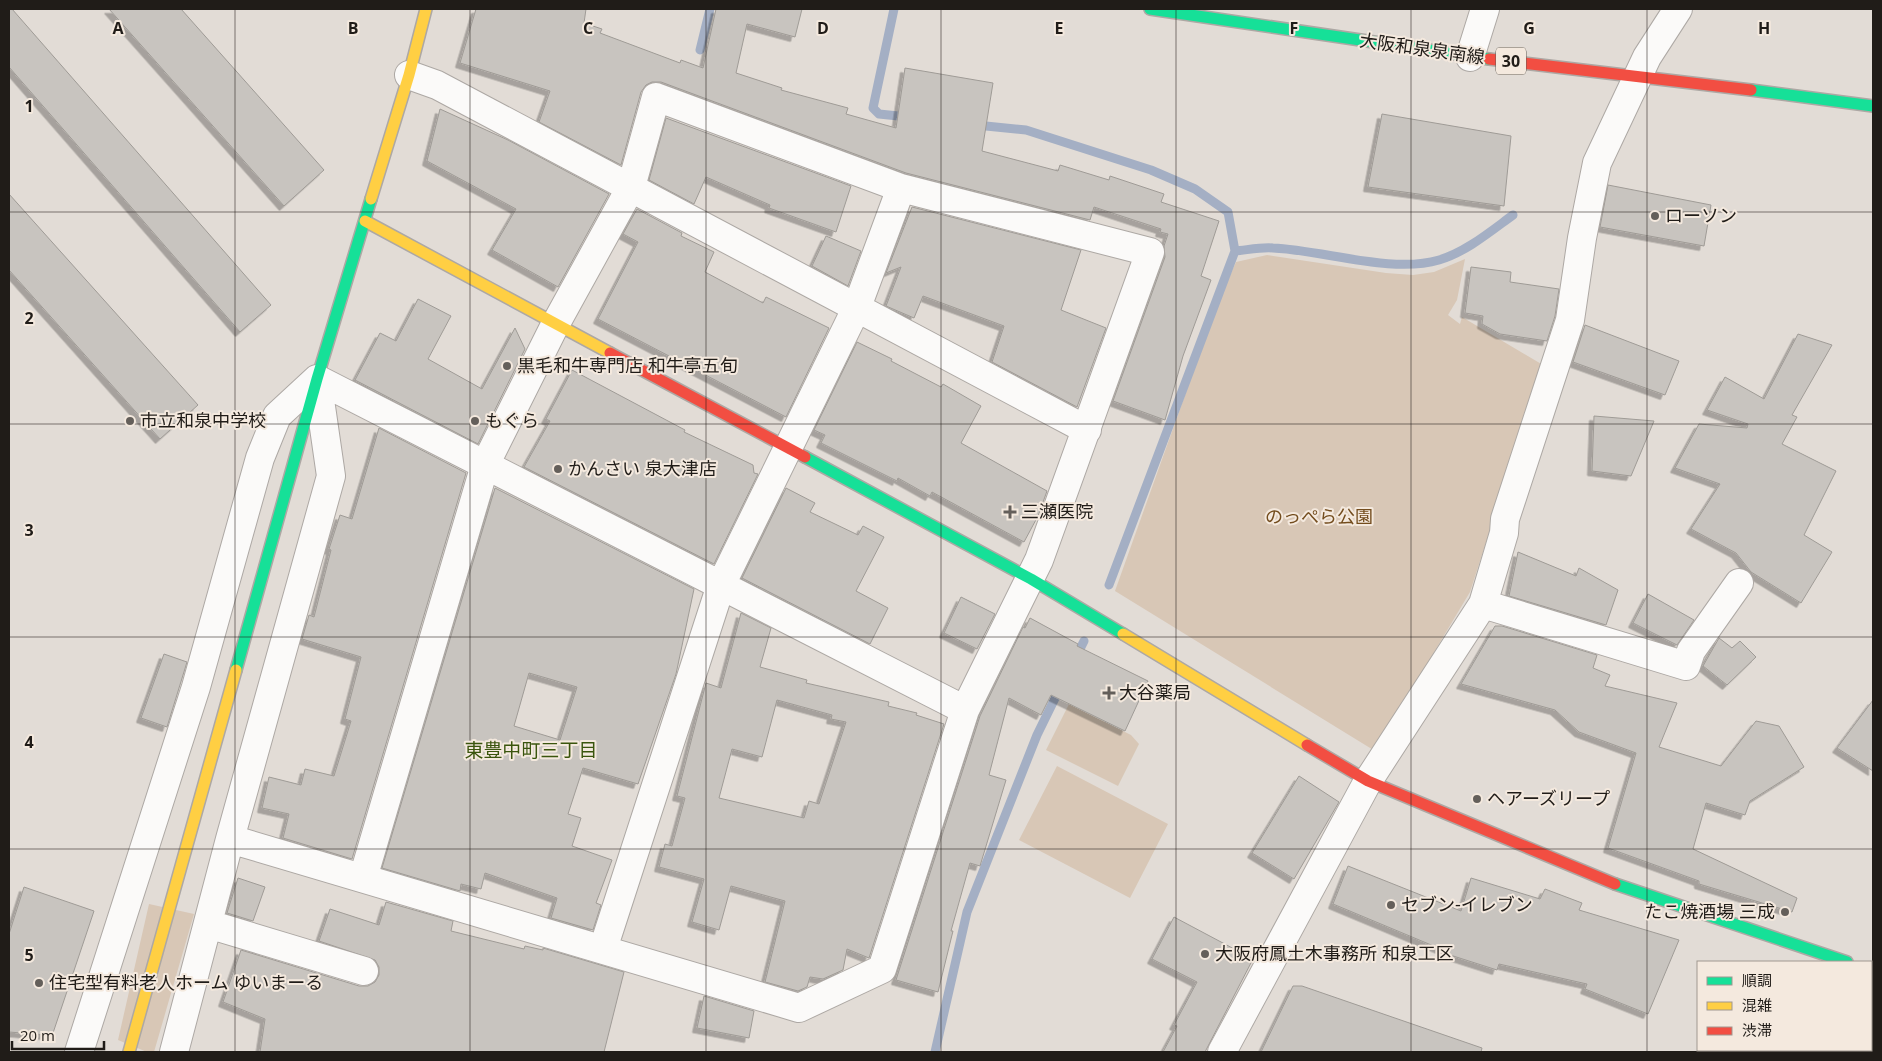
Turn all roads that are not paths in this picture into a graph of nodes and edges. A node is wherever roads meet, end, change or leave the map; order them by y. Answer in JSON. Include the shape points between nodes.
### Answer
{"nodes":[{"id":1,"x":426,"y":9,"type":"edge"},
{"id":2,"x":1150,"y":9,"type":"edge"},
{"id":3,"x":1485,"y":9,"type":"edge"},
{"id":4,"x":1678,"y":9,"type":"edge"},
{"id":5,"x":1470,"y":57,"type":"junction"},
{"id":6,"x":409,"y":75,"type":"junction"},
{"id":7,"x":1638,"y":75,"type":"junction"},
{"id":8,"x":1873,"y":106,"type":"edge"},
{"id":9,"x":631,"y":187,"type":"junction"},
{"id":10,"x":901,"y":188,"type":"junction"},
{"id":11,"x":365,"y":221,"type":"junction"},
{"id":12,"x":857,"y":307,"type":"junction"},
{"id":13,"x":555,"y":325,"type":"junction"},
{"id":14,"x":317,"y":379,"type":"junction"},
{"id":15,"x":1087,"y":430,"type":"junction"},
{"id":16,"x":786,"y":449,"type":"junction"},
{"id":17,"x":485,"y":465,"type":"junction"},
{"id":18,"x":1031,"y":579,"type":"junction"},
{"id":19,"x":1739,"y":583,"type":"dead end"},
{"id":20,"x":721,"y":585,"type":"junction"},
{"id":21,"x":1483,"y":604,"type":"junction"},
{"id":22,"x":965,"y":710,"type":"junction"},
{"id":23,"x":1368,"y":781,"type":"junction"},
{"id":24,"x":230,"y":839,"type":"junction"},
{"id":25,"x":363,"y":878,"type":"junction"},
{"id":26,"x":208,"y":924,"type":"junction"},
{"id":27,"x":603,"y":949,"type":"junction"},
{"id":28,"x":1844,"y":961,"type":"edge"},
{"id":29,"x":364,"y":971,"type":"dead end"},
{"id":30,"x":79,"y":1052,"type":"edge"},
{"id":31,"x":128,"y":1052,"type":"edge"},
{"id":32,"x":174,"y":1052,"type":"edge"},
{"id":33,"x":1222,"y":1052,"type":"edge"}],
"edges":[{"from":1,"to":6,"type":"street"},
{"from":2,"to":5,"type":"street","name":"大阪和泉泉南線","number":"30"},
{"from":3,"to":5,"type":"street"},
{"from":4,"to":7,"type":"street"},
{"from":5,"to":7,"type":"street","name":"大阪和泉泉南線","number":"30"},
{"from":6,"to":9,"type":"street","via":[[437,85]]},
{"from":6,"to":11,"type":"street"},
{"from":7,"to":8,"type":"street","name":"大阪和泉泉南線","number":"30"},
{"from":7,"to":21,"type":"street","via":[[1597,163],[1570,320],[1505,519],[1504,533]]},
{"from":9,"to":10,"type":"street","via":[[656,97]]},
{"from":9,"to":12,"type":"street"},
{"from":9,"to":13,"type":"street"},
{"from":10,"to":12,"type":"street"},
{"from":10,"to":15,"type":"street","via":[[1150,252]]},
{"from":11,"to":13,"type":"street"},
{"from":11,"to":14,"type":"street"},
{"from":12,"to":15,"type":"street"},
{"from":12,"to":16,"type":"street"},
{"from":13,"to":16,"type":"street"},
{"from":13,"to":17,"type":"street"},
{"from":14,"to":17,"type":"street"},
{"from":14,"to":24,"type":"street","via":[[331,476]]},
{"from":14,"to":30,"type":"street","via":[[277,416],[260,458],[196,687]]},
{"from":14,"to":31,"type":"street"},
{"from":15,"to":18,"type":"street"},
{"from":16,"to":18,"type":"street"},
{"from":16,"to":20,"type":"street"},
{"from":17,"to":20,"type":"street"},
{"from":17,"to":25,"type":"street"},
{"from":18,"to":22,"type":"street"},
{"from":18,"to":23,"type":"street"},
{"from":19,"to":21,"type":"street","via":[[1691,651],[1686,666]]},
{"from":20,"to":22,"type":"street"},
{"from":20,"to":27,"type":"street"},
{"from":21,"to":23,"type":"street"},
{"from":22,"to":27,"type":"street","via":[[882,969],[799,1008]]},
{"from":23,"to":28,"type":"street","via":[[1613,883]]},
{"from":23,"to":33,"type":"street"},
{"from":24,"to":25,"type":"street"},
{"from":24,"to":26,"type":"street"},
{"from":25,"to":27,"type":"street"},
{"from":26,"to":29,"type":"street"},
{"from":26,"to":32,"type":"street"}]}
